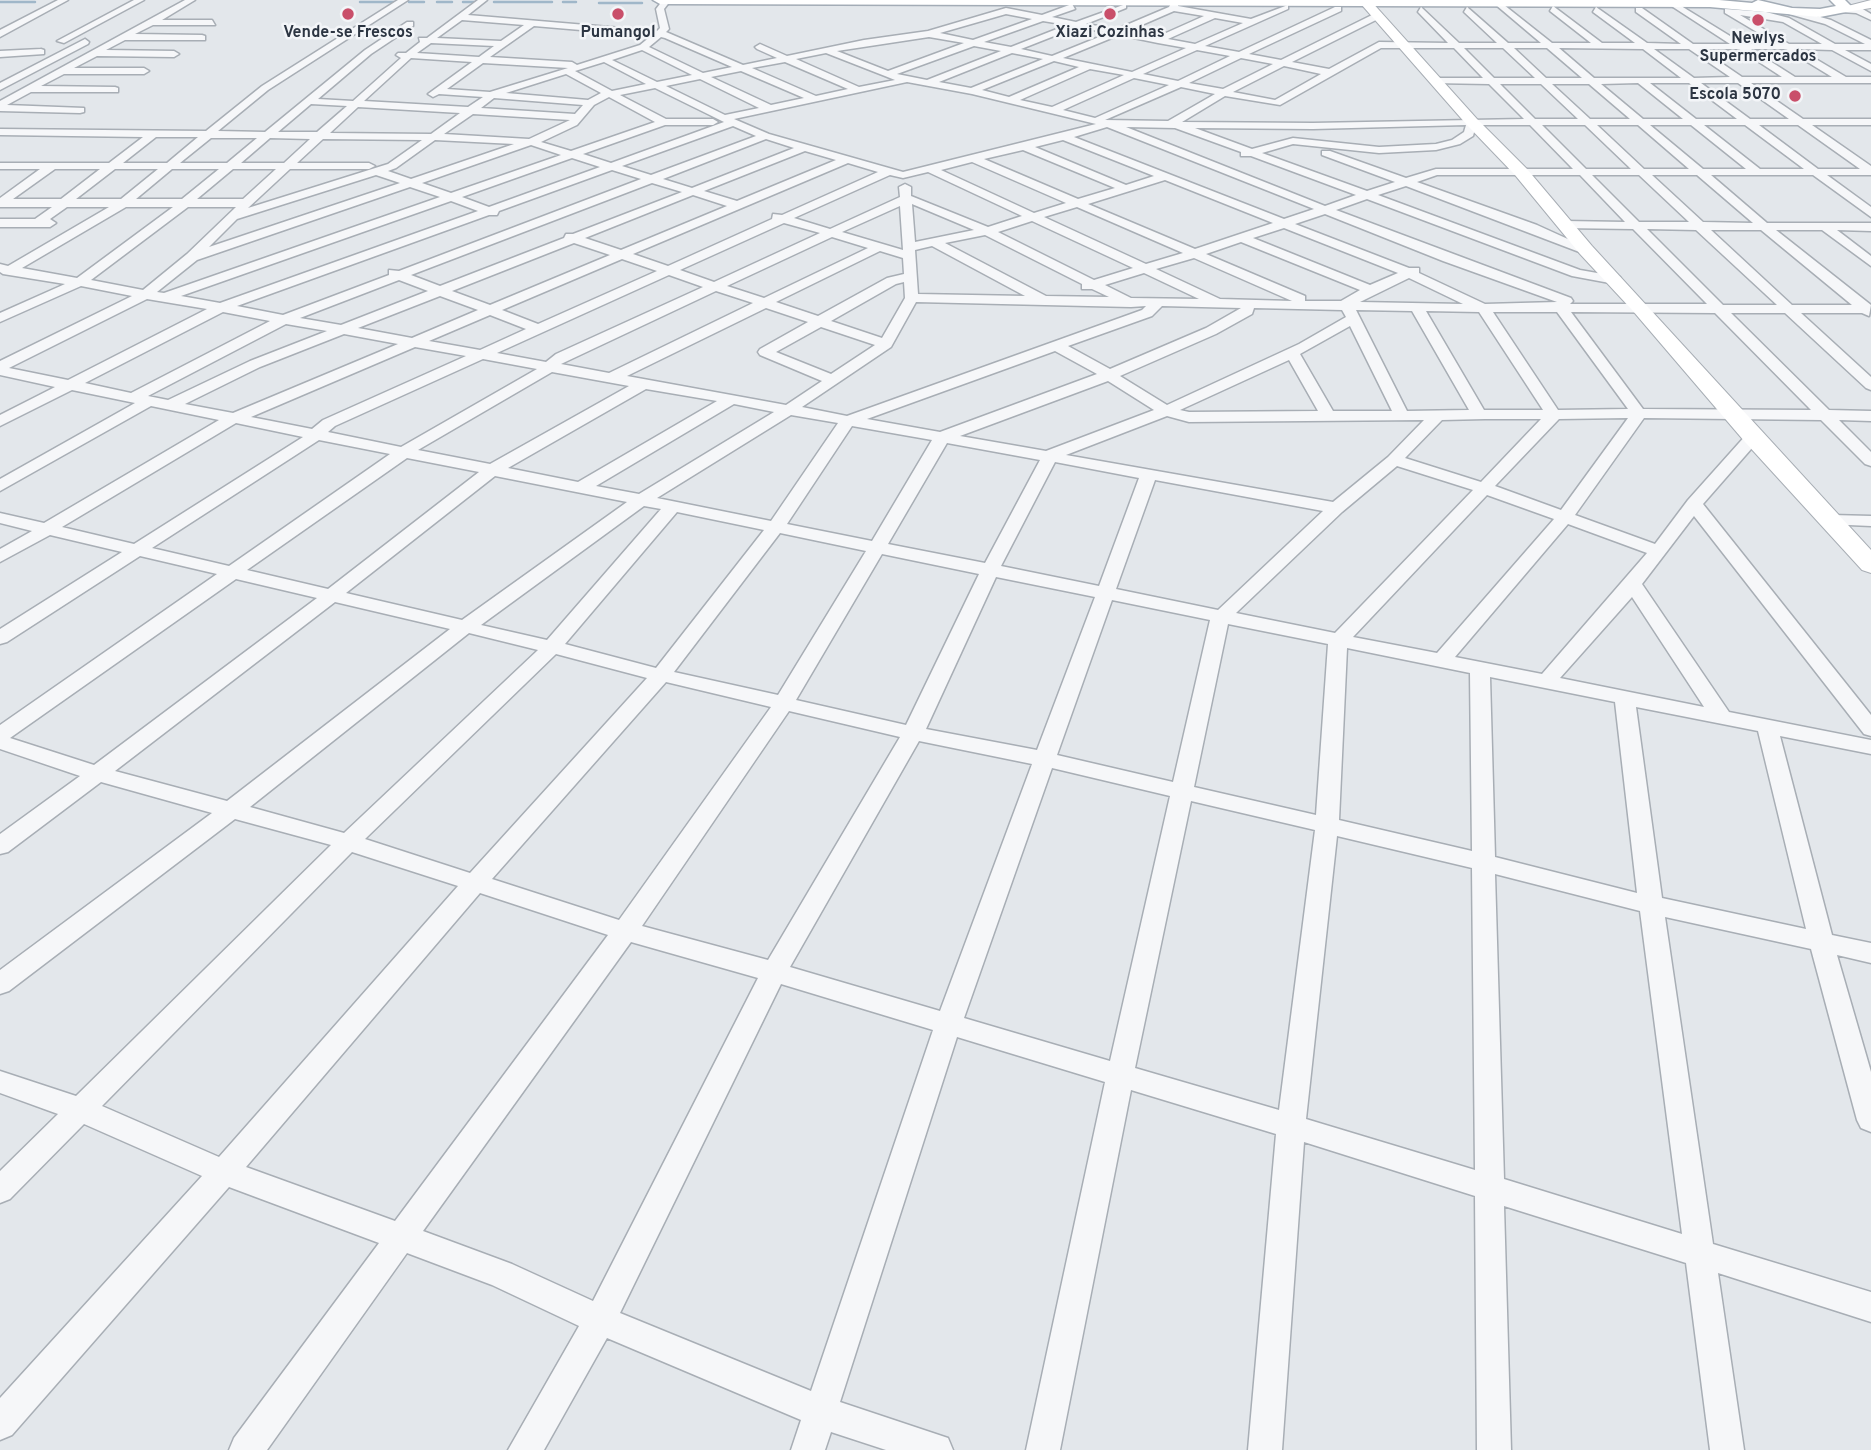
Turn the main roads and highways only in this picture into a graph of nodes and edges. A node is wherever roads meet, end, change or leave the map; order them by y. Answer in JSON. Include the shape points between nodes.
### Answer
{"nodes":[{"id":1,"x":660,"y":0,"type":"edge"},
{"id":2,"x":667,"y":0,"type":"edge"},
{"id":3,"x":1752,"y":0,"type":"edge"},
{"id":4,"x":1174,"y":5,"type":"edge"},
{"id":5,"x":1005,"y":6,"type":"edge"},
{"id":6,"x":1841,"y":10,"type":"edge"},
{"id":7,"x":1786,"y":11,"type":"junction"}],
"edges":[{"from":1,"to":2,"type":"main road"},
{"from":2,"to":5,"type":"main road"},
{"from":3,"to":7,"type":"main road"},
{"from":4,"to":5,"type":"main road"},
{"from":4,"to":7,"type":"main road","via":[[1371,9],[1673,3]]},
{"from":6,"to":7,"type":"main road"}]}
